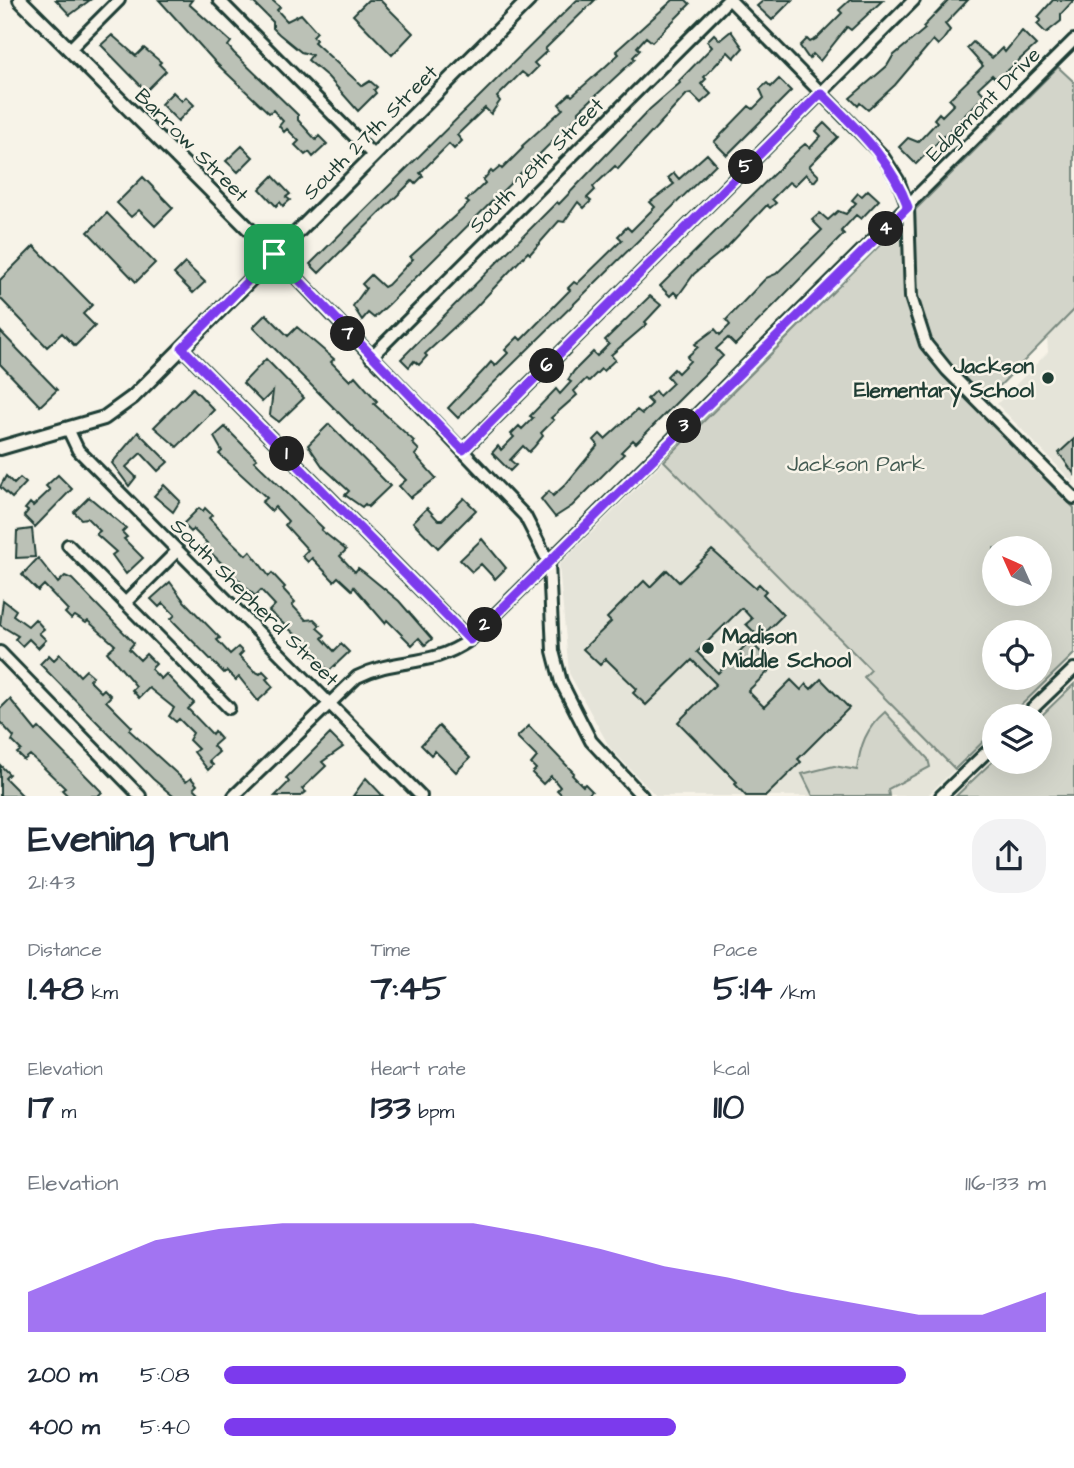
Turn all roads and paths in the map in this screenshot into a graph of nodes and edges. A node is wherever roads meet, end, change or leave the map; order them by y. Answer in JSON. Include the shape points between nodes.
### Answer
{"nodes":[{"id":1,"x":20,"y":0,"type":"edge"},
{"id":2,"x":120,"y":0,"type":"edge"},
{"id":3,"x":219,"y":0,"type":"edge"},
{"id":4,"x":529,"y":0,"type":"edge"},
{"id":5,"x":729,"y":0,"type":"edge"},
{"id":6,"x":914,"y":0,"type":"edge"},
{"id":7,"x":1074,"y":40,"type":"edge"},
{"id":8,"x":69,"y":50,"type":"junction"},
{"id":9,"x":821,"y":93,"type":"junction"},
{"id":10,"x":373,"y":156,"type":"junction"},
{"id":11,"x":908,"y":207,"type":"junction"},
{"id":12,"x":274,"y":254,"type":"junction"},
{"id":13,"x":182,"y":348,"type":"junction"},
{"id":14,"x":371,"y":357,"type":"junction"},
{"id":15,"x":69,"y":430,"type":"junction"},
{"id":16,"x":0,"y":448,"type":"edge"},
{"id":17,"x":463,"y":450,"type":"junction"},
{"id":18,"x":1074,"y":498,"type":"edge"},
{"id":19,"x":68,"y":545,"type":"dead end"},
{"id":20,"x":177,"y":551,"type":"junction"},
{"id":21,"x":548,"y":563,"type":"junction"},
{"id":22,"x":125,"y":603,"type":"junction"},
{"id":23,"x":470,"y":640,"type":"junction"},
{"id":24,"x":0,"y":652,"type":"edge"},
{"id":25,"x":1074,"y":669,"type":"edge"},
{"id":26,"x":328,"y":703,"type":"junction"},
{"id":27,"x":1038,"y":704,"type":"edge"},
{"id":28,"x":229,"y":708,"type":"dead end"},
{"id":29,"x":982,"y":757,"type":"edge"},
{"id":30,"x":419,"y":795,"type":"edge"},
{"id":31,"x":140,"y":796,"type":"edge"},
{"id":32,"x":234,"y":796,"type":"edge"},
{"id":33,"x":642,"y":796,"type":"edge"},
{"id":34,"x":941,"y":796,"type":"edge"}],
"edges":[{"from":1,"to":8,"type":"main road","name":"Barrow Street"},
{"from":2,"to":8,"type":"street"},
{"from":3,"to":10,"type":"street"},
{"from":4,"to":10,"type":"main road","name":"South 27th Street"},
{"from":5,"to":9,"type":"street"},
{"from":5,"to":14,"type":"street","name":"South 28th Street"},
{"from":6,"to":9,"type":"street"},
{"from":7,"to":11,"type":"street","name":"Edgemont Drive"},
{"from":8,"to":12,"type":"main road","name":"Barrow Street"},
{"from":9,"to":11,"type":"street","via":[[882,155]]},
{"from":9,"to":17,"type":"street"},
{"from":10,"to":12,"type":"main road","name":"South 27th Street"},
{"from":11,"to":18,"type":"street","via":[[911,297],[926,344]]},
{"from":11,"to":21,"type":"street","name":"Edgemont Drive"},
{"from":12,"to":13,"type":"main road","name":"South 27th Street"},
{"from":12,"to":14,"type":"street","name":"Barrow Street"},
{"from":13,"to":15,"type":"main road","name":"South 27th Street","via":[[133,397],[104,418]]},
{"from":13,"to":23,"type":"street"},
{"from":14,"to":17,"type":"street","name":"Barrow Street"},
{"from":15,"to":16,"type":"main road","name":"South 27th Street"},
{"from":15,"to":20,"type":"street","name":"South Shepherd Street","via":[[78,450]]},
{"from":17,"to":21,"type":"street","name":"Barrow Street","via":[[525,516]]},
{"from":19,"to":22,"type":"street"},
{"from":20,"to":22,"type":"street"},
{"from":20,"to":26,"type":"street","name":"South Shepherd Street"},
{"from":21,"to":23,"type":"street","name":"Edgemont Drive"},
{"from":21,"to":33,"type":"street","name":"Barrow Street","via":[[553,651],[562,682],[591,741]]},
{"from":22,"to":28,"type":"street"},
{"from":23,"to":26,"type":"street","name":"Edgemont Drive","via":[[440,658],[373,669]]},
{"from":24,"to":31,"type":"street"},
{"from":25,"to":27,"type":"street"},
{"from":26,"to":30,"type":"street","name":"South Shepherd Street"},
{"from":26,"to":32,"type":"street","name":"Edgemont Drive"},
{"from":29,"to":34,"type":"street"}]}
